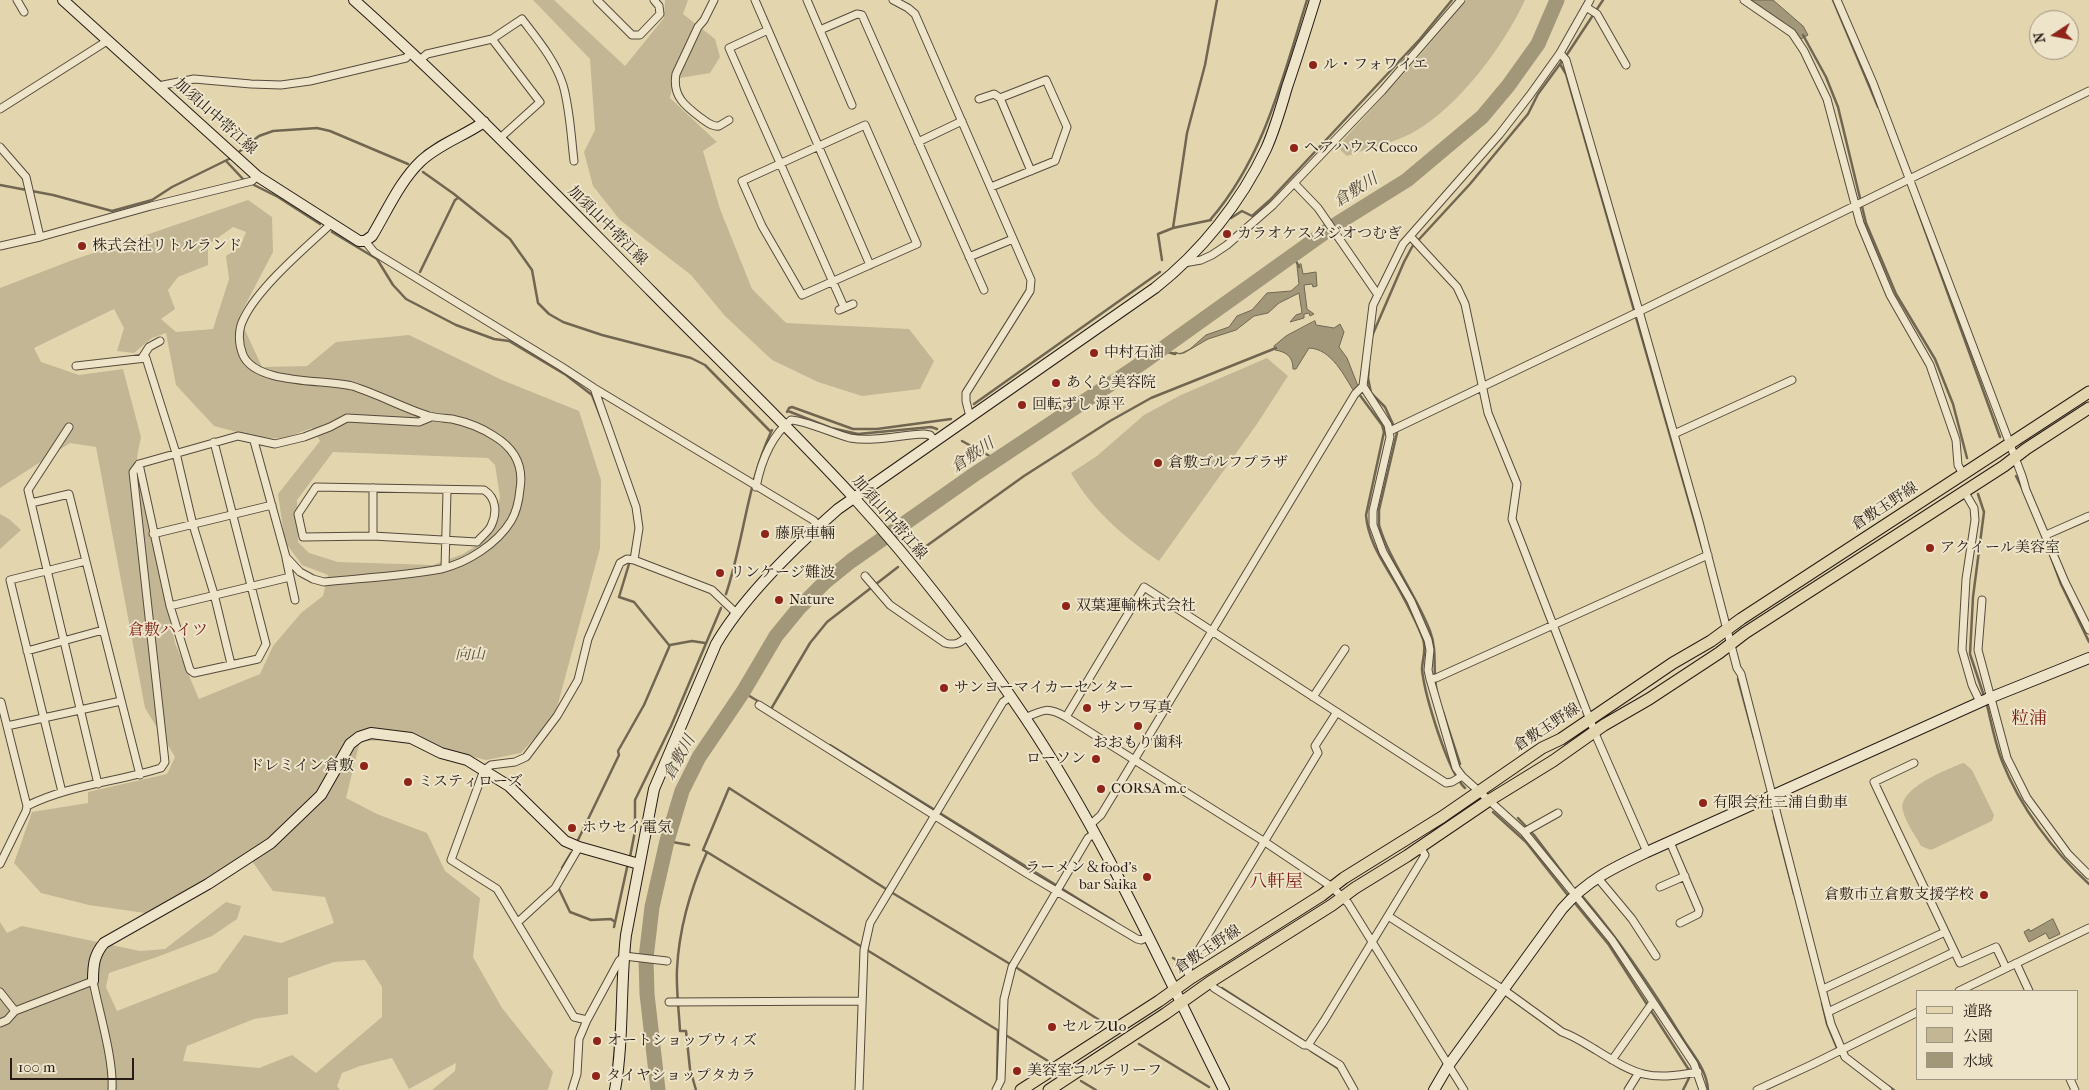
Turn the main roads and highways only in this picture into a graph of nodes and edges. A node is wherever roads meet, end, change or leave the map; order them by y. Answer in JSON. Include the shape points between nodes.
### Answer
{"nodes":[{"id":1,"x":2089,"y":392,"type":"edge"},
{"id":2,"x":2089,"y":408,"type":"edge"},
{"id":3,"x":1021,"y":1090,"type":"edge"},
{"id":4,"x":1049,"y":1090,"type":"edge"}],
"edges":[{"from":1,"to":3,"type":"main road","name":"倉敷玉野線"},
{"from":2,"to":4,"type":"main road","name":"倉敷玉野線"}]}
